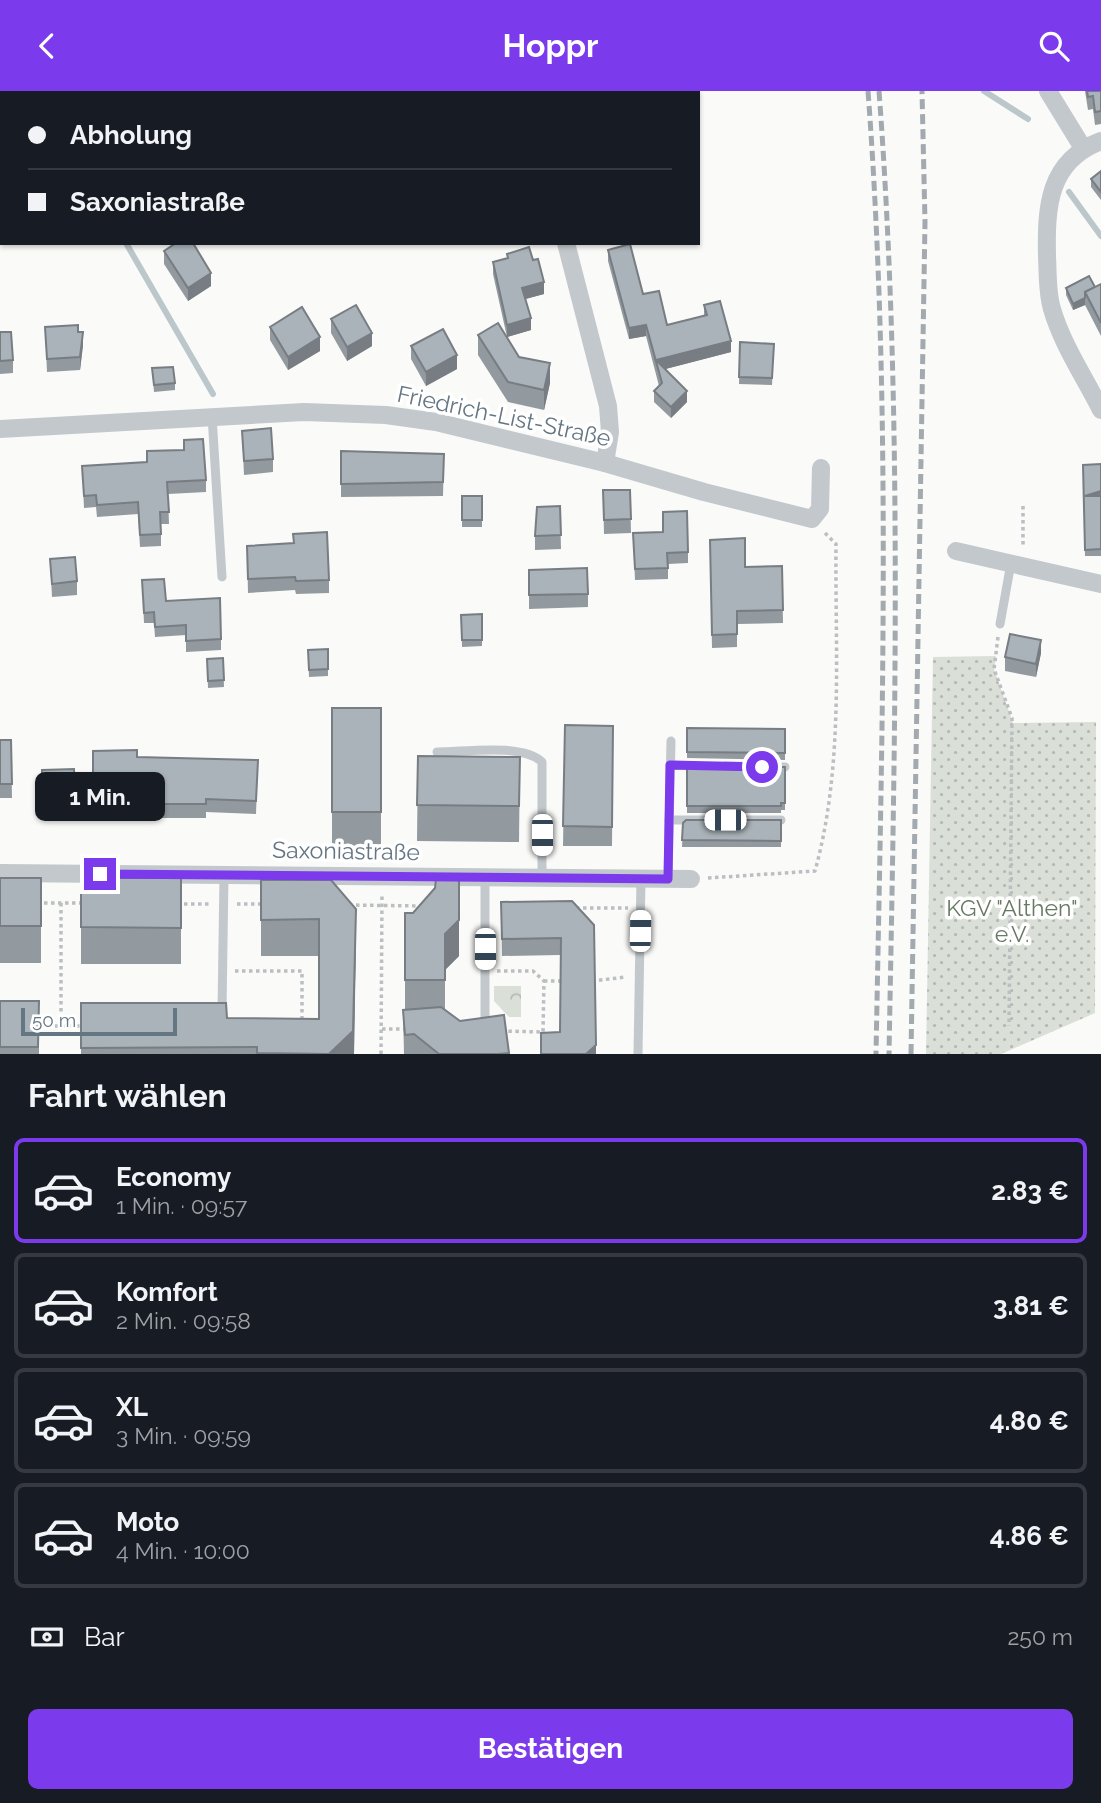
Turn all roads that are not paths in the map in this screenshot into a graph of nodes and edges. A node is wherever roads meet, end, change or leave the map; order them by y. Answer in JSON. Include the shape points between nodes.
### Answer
{"nodes":[{"id":1,"x":1048,"y":91,"type":"edge"},
{"id":2,"x":1101,"y":141,"type":"edge"},
{"id":3,"x":1083,"y":148,"type":"junction"},
{"id":4,"x":566,"y":245,"type":"edge"},
{"id":5,"x":1101,"y":410,"type":"edge"},
{"id":6,"x":212,"y":415,"type":"junction"},
{"id":7,"x":0,"y":429,"type":"edge"},
{"id":8,"x":605,"y":463,"type":"junction"},
{"id":9,"x":821,"y":468,"type":"dead end"},
{"id":10,"x":956,"y":551,"type":"dead end"},
{"id":11,"x":1017,"y":565,"type":"junction"},
{"id":12,"x":222,"y":577,"type":"dead end"},
{"id":13,"x":1101,"y":584,"type":"edge"},
{"id":14,"x":1000,"y":624,"type":"dead end"},
{"id":15,"x":671,"y":741,"type":"dead end"},
{"id":16,"x":437,"y":752,"type":"dead end"},
{"id":17,"x":670,"y":765,"type":"junction"},
{"id":18,"x":785,"y":767,"type":"edge"},
{"id":19,"x":669,"y":820,"type":"junction"},
{"id":20,"x":781,"y":820,"type":"edge"},
{"id":21,"x":0,"y":873,"type":"edge"},
{"id":22,"x":224,"y":875,"type":"junction"},
{"id":23,"x":485,"y":878,"type":"junction"},
{"id":24,"x":542,"y":878,"type":"junction"},
{"id":25,"x":641,"y":878,"type":"junction"},
{"id":26,"x":668,"y":879,"type":"junction"},
{"id":27,"x":691,"y":879,"type":"road end"},
{"id":28,"x":222,"y":1017,"type":"edge"},
{"id":29,"x":485,"y":1032,"type":"edge"},
{"id":30,"x":638,"y":1054,"type":"edge"}],
"edges":[{"from":1,"to":3,"type":"street"},
{"from":2,"to":3,"type":"street"},
{"from":3,"to":5,"type":"street","via":[[1059,175],[1048,207],[1048,281],[1057,324]]},
{"from":4,"to":8,"type":"street","via":[[608,406]]},
{"from":6,"to":7,"type":"street","name":"Friedrich-List-Straße"},
{"from":6,"to":8,"type":"street","name":"Friedrich-List-Straße","via":[[338,411],[386,415],[436,422]]},
{"from":6,"to":12,"type":"lane"},
{"from":8,"to":9,"type":"street","name":"Friedrich-List-Straße","via":[[812,519],[820,509]]},
{"from":10,"to":11,"type":"street"},
{"from":11,"to":13,"type":"street"},
{"from":11,"to":14,"type":"lane"},
{"from":15,"to":17,"type":"lane"},
{"from":16,"to":24,"type":"lane","via":[[518,751],[542,762]]},
{"from":17,"to":18,"type":"lane"},
{"from":17,"to":19,"type":"lane"},
{"from":19,"to":20,"type":"lane"},
{"from":19,"to":26,"type":"lane"},
{"from":21,"to":22,"type":"street","name":"Saxoniastraße"},
{"from":22,"to":23,"type":"street","name":"Saxoniastraße"},
{"from":22,"to":28,"type":"lane"},
{"from":23,"to":24,"type":"street","name":"Saxoniastraße"},
{"from":23,"to":29,"type":"lane"},
{"from":24,"to":25,"type":"street","name":"Saxoniastraße"},
{"from":25,"to":26,"type":"street","name":"Saxoniastraße"},
{"from":25,"to":30,"type":"lane"},
{"from":26,"to":27,"type":"street","name":"Saxoniastraße"}]}
